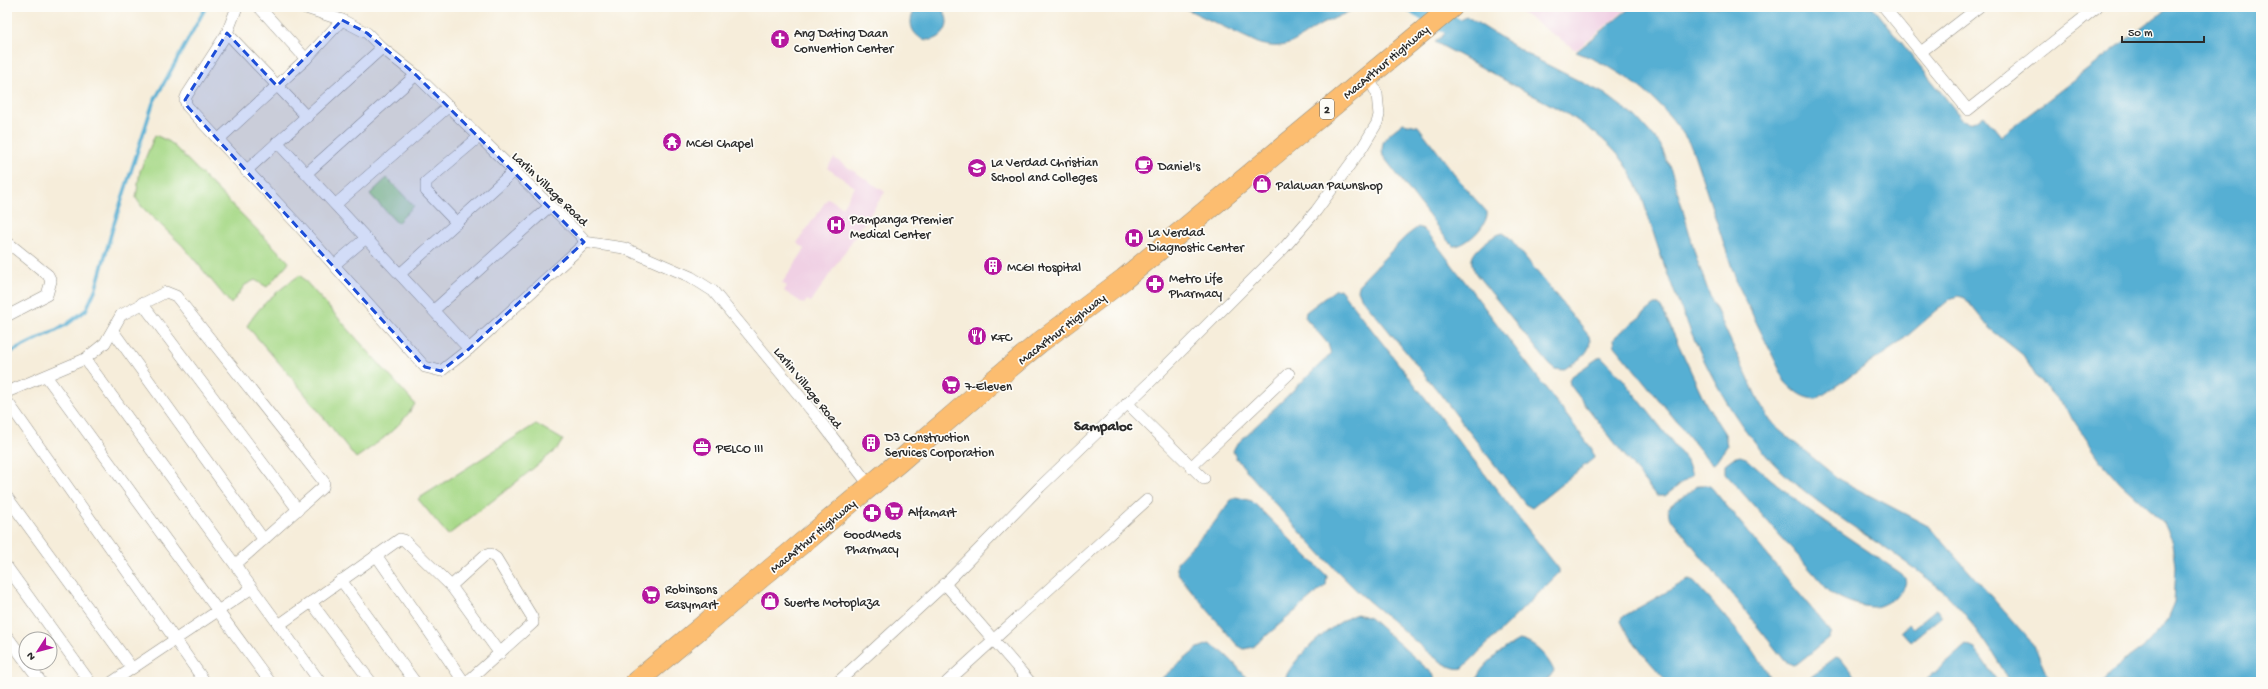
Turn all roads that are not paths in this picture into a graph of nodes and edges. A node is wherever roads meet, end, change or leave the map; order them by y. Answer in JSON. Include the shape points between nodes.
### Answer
{"nodes":[{"id":1,"x":238,"y":7,"type":"edge"},
{"id":2,"x":259,"y":7,"type":"edge"},
{"id":3,"x":304,"y":7,"type":"edge"},
{"id":4,"x":1884,"y":7,"type":"edge"},
{"id":5,"x":1979,"y":7,"type":"edge"},
{"id":6,"x":2097,"y":7,"type":"edge"},
{"id":7,"x":1450,"y":9,"type":"edge"},
{"id":8,"x":342,"y":20,"type":"junction"},
{"id":9,"x":227,"y":33,"type":"junction"},
{"id":10,"x":382,"y":48,"type":"junction"},
{"id":11,"x":1921,"y":52,"type":"junction"},
{"id":12,"x":306,"y":58,"type":"junction"},
{"id":13,"x":416,"y":75,"type":"junction"},
{"id":14,"x":1368,"y":76,"type":"junction"},
{"id":15,"x":277,"y":86,"type":"junction"},
{"id":16,"x":449,"y":106,"type":"junction"},
{"id":17,"x":307,"y":117,"type":"junction"},
{"id":18,"x":479,"y":137,"type":"junction"},
{"id":19,"x":218,"y":140,"type":"junction"},
{"id":20,"x":277,"y":142,"type":"junction"},
{"id":21,"x":246,"y":171,"type":"junction"},
{"id":22,"x":514,"y":171,"type":"junction"},
{"id":23,"x":307,"y":173,"type":"junction"},
{"id":24,"x":336,"y":204,"type":"junction"},
{"id":25,"x":550,"y":206,"type":"junction"},
{"id":26,"x":457,"y":224,"type":"junction"},
{"id":27,"x":366,"y":238,"type":"junction"},
{"id":28,"x":584,"y":242,"type":"junction"},
{"id":29,"x":10,"y":249,"type":"edge"},
{"id":30,"x":334,"y":265,"type":"junction"},
{"id":31,"x":400,"y":274,"type":"junction"},
{"id":32,"x":142,"y":303,"type":"junction"},
{"id":33,"x":434,"y":310,"type":"junction"},
{"id":34,"x":7,"y":316,"type":"edge"},
{"id":35,"x":113,"y":331,"type":"junction"},
{"id":36,"x":469,"y":349,"type":"junction"},
{"id":37,"x":85,"y":359,"type":"junction"},
{"id":38,"x":1290,"y":374,"type":"dead end"},
{"id":39,"x":46,"y":376,"type":"junction"},
{"id":40,"x":7,"y":392,"type":"edge"},
{"id":41,"x":7,"y":401,"type":"edge"},
{"id":42,"x":1126,"y":403,"type":"junction"},
{"id":43,"x":1191,"y":467,"type":"junction"},
{"id":44,"x":1204,"y":479,"type":"dead end"},
{"id":45,"x":870,"y":486,"type":"junction"},
{"id":46,"x":7,"y":498,"type":"edge"},
{"id":47,"x":1147,"y":500,"type":"dead end"},
{"id":48,"x":298,"y":510,"type":"junction"},
{"id":49,"x":264,"y":540,"type":"junction"},
{"id":50,"x":376,"y":555,"type":"junction"},
{"id":51,"x":236,"y":564,"type":"junction"},
{"id":52,"x":7,"y":567,"type":"edge"},
{"id":53,"x":341,"y":580,"type":"junction"},
{"id":54,"x":945,"y":584,"type":"junction"},
{"id":55,"x":452,"y":586,"type":"junction"},
{"id":56,"x":252,"y":588,"type":"junction"},
{"id":57,"x":311,"y":602,"type":"junction"},
{"id":58,"x":218,"y":610,"type":"junction"},
{"id":59,"x":279,"y":625,"type":"junction"},
{"id":60,"x":7,"y":636,"type":"edge"},
{"id":61,"x":174,"y":639,"type":"junction"},
{"id":62,"x":994,"y":640,"type":"junction"},
{"id":63,"x":18,"y":651,"type":"edge"},
{"id":64,"x":500,"y":654,"type":"junction"},
{"id":65,"x":132,"y":668,"type":"junction"},
{"id":66,"x":33,"y":671,"type":"edge"},
{"id":67,"x":199,"y":680,"type":"edge"},
{"id":68,"x":41,"y":682,"type":"edge"},
{"id":69,"x":90,"y":682,"type":"edge"},
{"id":70,"x":112,"y":682,"type":"edge"},
{"id":71,"x":270,"y":682,"type":"edge"},
{"id":72,"x":320,"y":682,"type":"edge"},
{"id":73,"x":371,"y":682,"type":"edge"},
{"id":74,"x":415,"y":682,"type":"edge"},
{"id":75,"x":466,"y":682,"type":"edge"},
{"id":76,"x":636,"y":682,"type":"edge"},
{"id":77,"x":838,"y":682,"type":"edge"},
{"id":78,"x":947,"y":682,"type":"edge"},
{"id":79,"x":1030,"y":682,"type":"edge"}],
"edges":[{"from":1,"to":9,"type":"street"},
{"from":2,"to":12,"type":"street"},
{"from":3,"to":8,"type":"street","name":"Larlin Village Road"},
{"from":4,"to":11,"type":"street"},
{"from":5,"to":11,"type":"street"},
{"from":6,"to":11,"type":"street","via":[[1968,110]]},
{"from":7,"to":14,"type":"highway","name":"MacArthur Highway","number":"2"},
{"from":8,"to":10,"type":"street","name":"Larlin Village Road","via":[[367,33]]},
{"from":8,"to":12,"type":"street"},
{"from":9,"to":15,"type":"street"},
{"from":9,"to":19,"type":"street","via":[[185,100],[187,106]]},
{"from":10,"to":13,"type":"street","name":"Larlin Village Road"},
{"from":10,"to":17,"type":"street"},
{"from":12,"to":15,"type":"street"},
{"from":13,"to":16,"type":"street","name":"Larlin Village Road"},
{"from":13,"to":23,"type":"street"},
{"from":14,"to":42,"type":"street","via":[[1376,94],[1379,115],[1377,123],[1316,211],[1284,248]]},
{"from":14,"to":45,"type":"highway","name":"MacArthur Highway","number":"2","via":[[1124,280],[1039,343]]},
{"from":15,"to":17,"type":"street"},
{"from":15,"to":19,"type":"street"},
{"from":16,"to":18,"type":"street","name":"Larlin Village Road"},
{"from":16,"to":24,"type":"street"},
{"from":17,"to":20,"type":"street"},
{"from":18,"to":22,"type":"street","name":"Larlin Village Road"},
{"from":18,"to":26,"type":"street","via":[[426,182],[426,192]]},
{"from":19,"to":21,"type":"street"},
{"from":20,"to":21,"type":"street"},
{"from":20,"to":23,"type":"street"},
{"from":21,"to":30,"type":"street"},
{"from":22,"to":25,"type":"street","name":"Larlin Village Road"},
{"from":22,"to":26,"type":"street"},
{"from":23,"to":24,"type":"street"},
{"from":24,"to":27,"type":"street"},
{"from":25,"to":28,"type":"street","name":"Larlin Village Road"},
{"from":25,"to":33,"type":"street"},
{"from":26,"to":31,"type":"street"},
{"from":27,"to":30,"type":"street"},
{"from":27,"to":31,"type":"street"},
{"from":28,"to":36,"type":"street"},
{"from":28,"to":45,"type":"street","name":"Larlin Village Road","via":[[624,248],[691,277],[713,291]]},
{"from":29,"to":34,"type":"street","via":[[48,275],[51,281],[47,295]]},
{"from":30,"to":36,"type":"street","via":[[425,367],[441,371]]},
{"from":31,"to":33,"type":"street"},
{"from":32,"to":35,"type":"street","via":[[121,315]]},
{"from":32,"to":48,"type":"street"},
{"from":32,"to":48,"type":"street","via":[[166,292],[176,296],[320,476],[324,482],[323,487]]},
{"from":33,"to":36,"type":"street"},
{"from":35,"to":37,"type":"street","via":[[105,343]]},
{"from":35,"to":49,"type":"street"},
{"from":37,"to":39,"type":"street"},
{"from":37,"to":51,"type":"street"},
{"from":38,"to":43,"type":"street"},
{"from":39,"to":40,"type":"street"},
{"from":39,"to":58,"type":"street"},
{"from":41,"to":61,"type":"street"},
{"from":42,"to":43,"type":"street"},
{"from":42,"to":54,"type":"street"},
{"from":43,"to":44,"type":"street"},
{"from":45,"to":76,"type":"highway","name":"MacArthur Highway","number":"2"},
{"from":46,"to":65,"type":"street"},
{"from":47,"to":62,"type":"street"},
{"from":48,"to":49,"type":"street"},
{"from":49,"to":51,"type":"street"},
{"from":50,"to":53,"type":"street"},
{"from":50,"to":55,"type":"street","via":[[400,539],[404,540]]},
{"from":50,"to":75,"type":"street"},
{"from":51,"to":56,"type":"street"},
{"from":52,"to":69,"type":"street"},
{"from":53,"to":57,"type":"street"},
{"from":53,"to":74,"type":"street"},
{"from":54,"to":62,"type":"street"},
{"from":54,"to":77,"type":"street"},
{"from":55,"to":64,"type":"street"},
{"from":55,"to":64,"type":"street","via":[[484,556],[490,554],[496,558],[534,623]]},
{"from":56,"to":58,"type":"street"},
{"from":56,"to":59,"type":"street"},
{"from":57,"to":59,"type":"street"},
{"from":57,"to":73,"type":"street"},
{"from":58,"to":61,"type":"street"},
{"from":58,"to":71,"type":"street"},
{"from":59,"to":72,"type":"street"},
{"from":60,"to":63,"type":"street"},
{"from":61,"to":65,"type":"street"},
{"from":61,"to":67,"type":"street"},
{"from":62,"to":78,"type":"street"},
{"from":62,"to":79,"type":"street"},
{"from":64,"to":75,"type":"street"},
{"from":65,"to":70,"type":"street"},
{"from":66,"to":68,"type":"street"}]}
